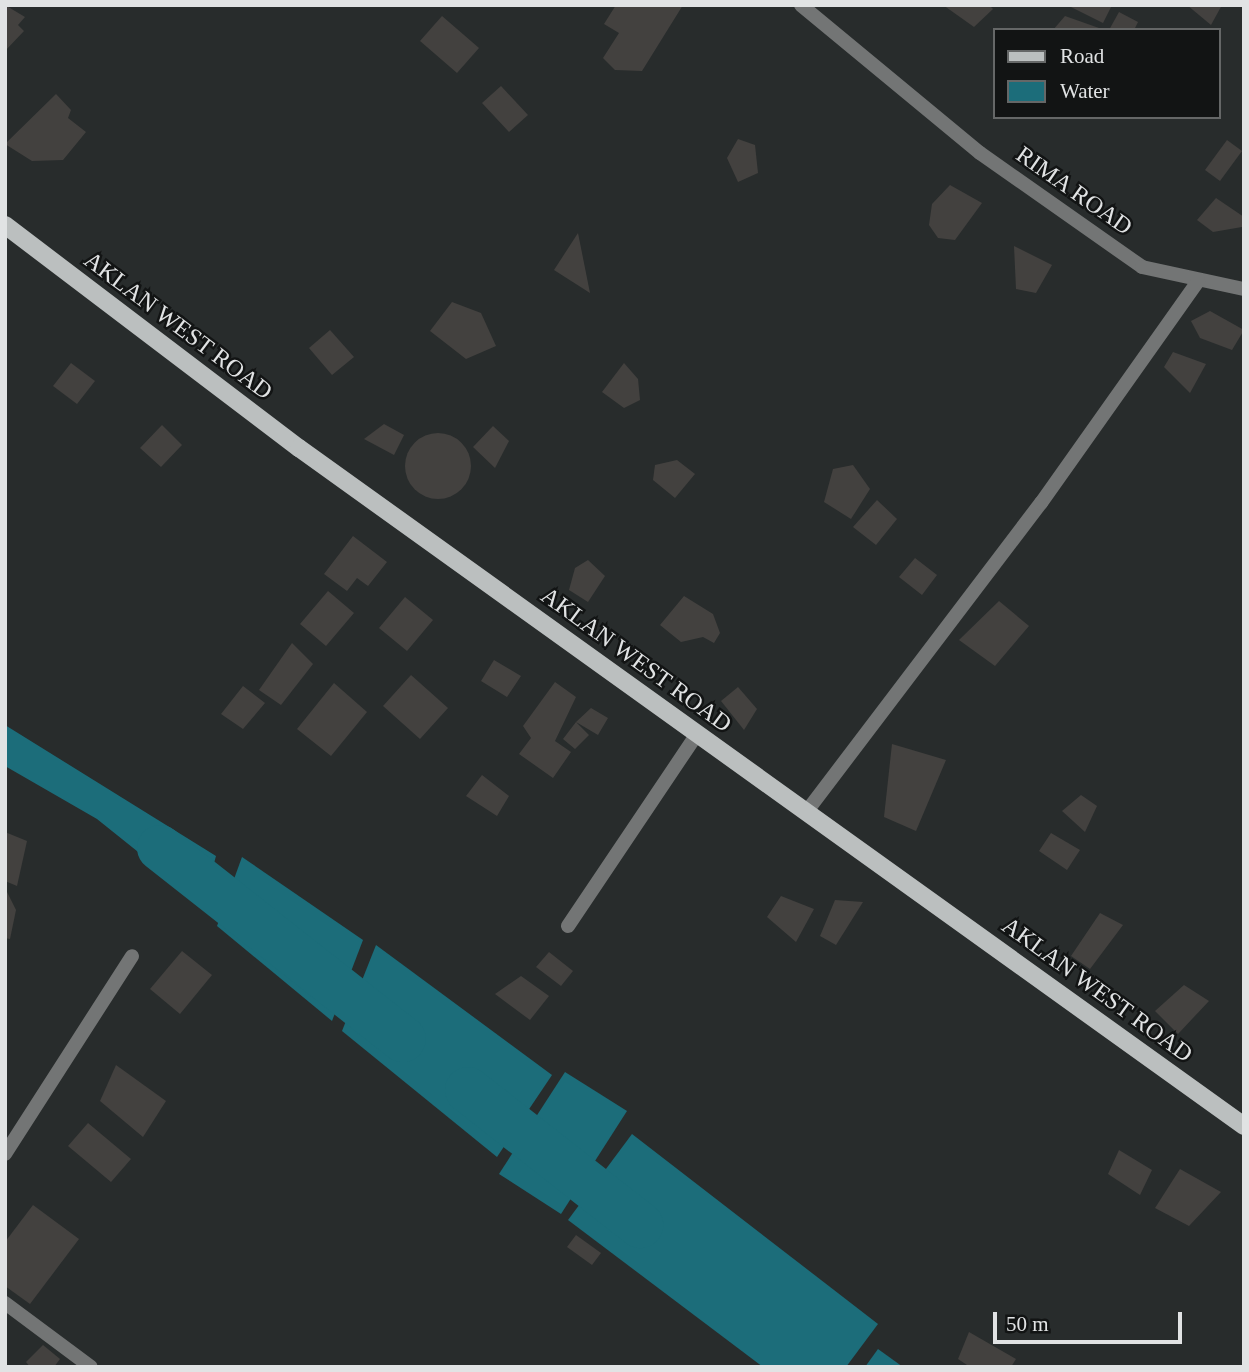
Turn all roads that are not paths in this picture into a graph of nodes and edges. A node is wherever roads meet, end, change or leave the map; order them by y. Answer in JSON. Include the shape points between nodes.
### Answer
{"nodes":[{"id":1,"x":802,"y":5,"type":"edge"},
{"id":2,"x":5,"y":225,"type":"edge"},
{"id":3,"x":1198,"y":281,"type":"junction"},
{"id":4,"x":1244,"y":289,"type":"edge"},
{"id":5,"x":697,"y":734,"type":"junction"},
{"id":6,"x":807,"y":811,"type":"junction"},
{"id":7,"x":568,"y":926,"type":"dead end"},
{"id":8,"x":132,"y":956,"type":"dead end"},
{"id":9,"x":1244,"y":1126,"type":"edge"},
{"id":10,"x":5,"y":1154,"type":"edge"},
{"id":11,"x":5,"y":1303,"type":"edge"},
{"id":12,"x":91,"y":1367,"type":"edge"}],
"edges":[{"from":1,"to":3,"type":"street","name":"RIMA ROAD","via":[[980,153],[1131,260],[1161,275]]},
{"from":2,"to":5,"type":"main road","name":"AKLAN WEST ROAD","via":[[299,448]]},
{"from":3,"to":4,"type":"street","name":"RIMA ROAD"},
{"from":3,"to":6,"type":"street","via":[[1041,503]]},
{"from":5,"to":6,"type":"main road","name":"AKLAN WEST ROAD"},
{"from":5,"to":7,"type":"street"},
{"from":6,"to":9,"type":"main road","name":"AKLAN WEST ROAD"},
{"from":8,"to":10,"type":"street"},
{"from":11,"to":12,"type":"street"}]}
